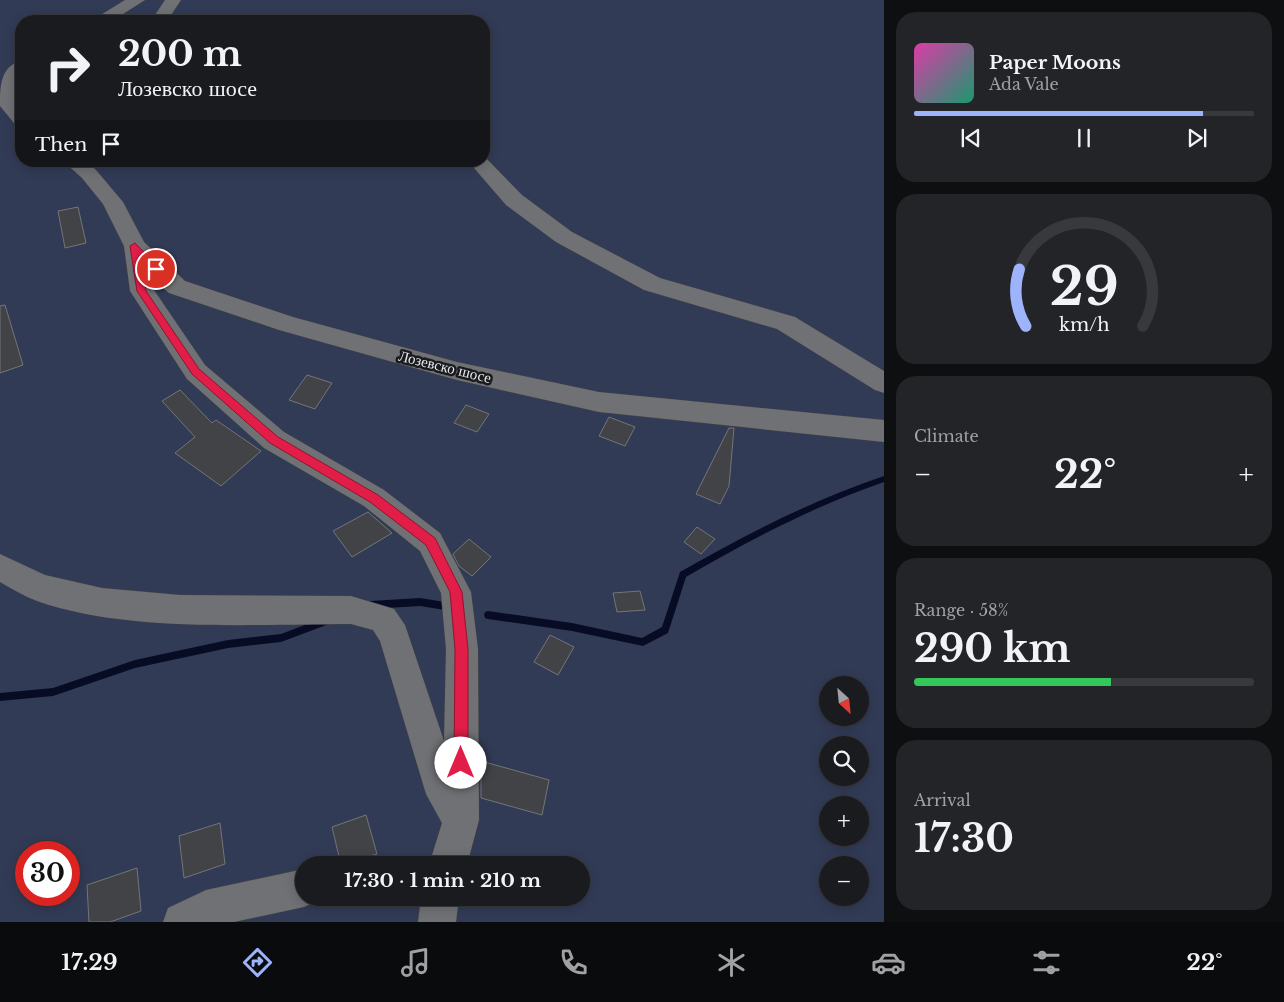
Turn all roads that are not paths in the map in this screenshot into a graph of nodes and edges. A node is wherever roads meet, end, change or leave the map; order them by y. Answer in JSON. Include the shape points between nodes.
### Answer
{"nodes":[{"id":1,"x":137,"y":0,"type":"edge"},
{"id":2,"x":173,"y":0,"type":"edge"},
{"id":3,"x":111,"y":15,"type":"edge"},
{"id":4,"x":163,"y":15,"type":"edge"},
{"id":5,"x":15,"y":64,"type":"edge"},
{"id":6,"x":0,"y":65,"type":"edge"},
{"id":7,"x":15,"y":72,"type":"edge"},
{"id":8,"x":15,"y":114,"type":"edge"},
{"id":9,"x":80,"y":167,"type":"edge"},
{"id":10,"x":484,"y":167,"type":"edge"},
{"id":11,"x":135,"y":246,"type":"junction"},
{"id":12,"x":884,"y":383,"type":"edge"},
{"id":13,"x":884,"y":431,"type":"edge"},
{"id":14,"x":0,"y":567,"type":"edge"},
{"id":15,"x":461,"y":820,"type":"junction"},
{"id":16,"x":451,"y":856,"type":"edge"},
{"id":17,"x":295,"y":890,"type":"edge"},
{"id":18,"x":439,"y":906,"type":"edge"},
{"id":19,"x":182,"y":922,"type":"edge"},
{"id":20,"x":437,"y":922,"type":"edge"}],
"edges":[{"from":1,"to":3,"type":"street"},
{"from":2,"to":4,"type":"street"},
{"from":5,"to":6,"type":"street"},
{"from":7,"to":8,"type":"street","via":[[5,88],[7,102]]},
{"from":9,"to":11,"type":"street","name":"Лозевско шосе","via":[[112,202]]},
{"from":10,"to":12,"type":"street","via":[[514,200],[564,237],[652,284],[786,323]]},
{"from":11,"to":13,"type":"street","name":"Лозевско шосе","via":[[177,286],[288,324],[457,371],[599,402]]},
{"from":11,"to":15,"type":"street","via":[[142,291],[196,372],[274,440],[374,498],[430,542],[456,592],[462,649]]},
{"from":14,"to":15,"type":"street","via":[[40,588],[102,602],[180,609],[351,610],[383,619],[394,635],[444,794]]},
{"from":15,"to":16,"type":"street"},
{"from":17,"to":19,"type":"street","via":[[206,908]]},
{"from":18,"to":20,"type":"street"}]}
